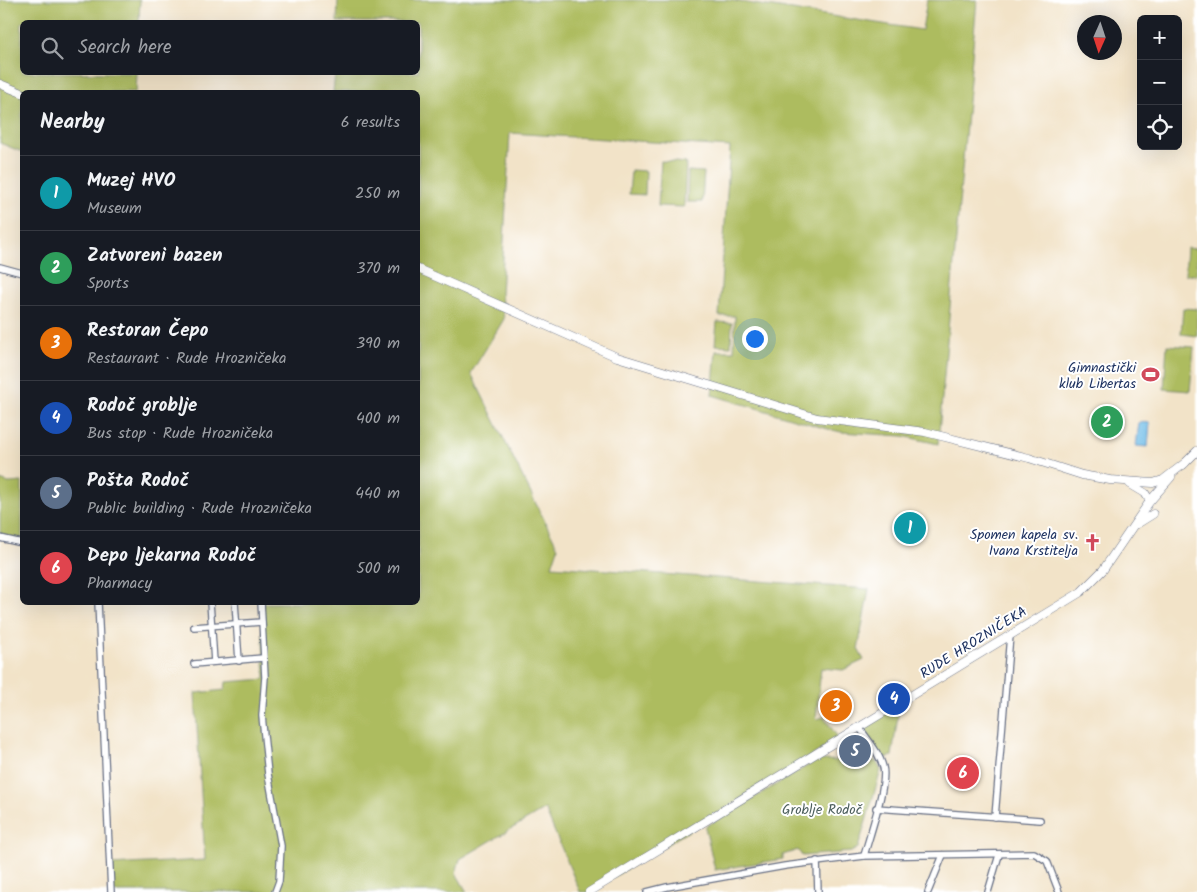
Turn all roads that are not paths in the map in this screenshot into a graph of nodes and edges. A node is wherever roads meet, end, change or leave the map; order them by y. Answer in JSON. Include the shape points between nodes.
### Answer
{"nodes":[{"id":1,"x":0,"y":84,"type":"edge"},
{"id":2,"x":20,"y":92,"type":"edge"},
{"id":3,"x":0,"y":267,"type":"edge"},
{"id":4,"x":420,"y":270,"type":"edge"},
{"id":5,"x":20,"y":272,"type":"edge"},
{"id":6,"x":1197,"y":451,"type":"edge"},
{"id":7,"x":1185,"y":463,"type":"junction"},
{"id":8,"x":1126,"y":482,"type":"junction"},
{"id":9,"x":1145,"y":484,"type":"junction"},
{"id":10,"x":1156,"y":494,"type":"junction"},
{"id":11,"x":1150,"y":501,"type":"junction"},
{"id":12,"x":1153,"y":514,"type":"dead end"},
{"id":13,"x":1130,"y":530,"type":"junction"},
{"id":14,"x":0,"y":538,"type":"edge"},
{"id":15,"x":20,"y":543,"type":"edge"},
{"id":16,"x":98,"y":605,"type":"edge"},
{"id":17,"x":210,"y":605,"type":"edge"},
{"id":18,"x":235,"y":605,"type":"edge"},
{"id":19,"x":261,"y":605,"type":"edge"},
{"id":20,"x":262,"y":622,"type":"junction"},
{"id":21,"x":237,"y":624,"type":"junction"},
{"id":22,"x":212,"y":625,"type":"junction"},
{"id":23,"x":194,"y":627,"type":"dead end"},
{"id":24,"x":1010,"y":634,"type":"junction"},
{"id":25,"x":263,"y":658,"type":"junction"},
{"id":26,"x":239,"y":660,"type":"junction"},
{"id":27,"x":214,"y":662,"type":"junction"},
{"id":28,"x":194,"y":664,"type":"dead end"},
{"id":29,"x":859,"y":727,"type":"junction"},
{"id":30,"x":876,"y":808,"type":"junction"},
{"id":31,"x":995,"y":816,"type":"junction"},
{"id":32,"x":1040,"y":820,"type":"dead end"},
{"id":33,"x":999,"y":854,"type":"junction"},
{"id":34,"x":943,"y":855,"type":"junction"},
{"id":35,"x":864,"y":856,"type":"junction"},
{"id":36,"x":817,"y":861,"type":"junction"},
{"id":37,"x":111,"y":892,"type":"edge"},
{"id":38,"x":275,"y":892,"type":"edge"},
{"id":39,"x":589,"y":892,"type":"edge"},
{"id":40,"x":647,"y":892,"type":"edge"},
{"id":41,"x":818,"y":892,"type":"edge"},
{"id":42,"x":928,"y":892,"type":"edge"},
{"id":43,"x":988,"y":892,"type":"edge"},
{"id":44,"x":1058,"y":892,"type":"edge"}],
"edges":[{"from":1,"to":2,"type":"street"},
{"from":3,"to":5,"type":"street"},
{"from":4,"to":8,"type":"street","via":[[617,357],[698,383],[817,418],[925,432],[1022,456],[1082,476]]},
{"from":6,"to":7,"type":"street"},
{"from":7,"to":9,"type":"street","via":[[1163,480]]},
{"from":7,"to":10,"type":"street","name":"RUDE HROZNIČEKA"},
{"from":8,"to":9,"type":"street"},
{"from":8,"to":11,"type":"street","via":[[1145,493]]},
{"from":9,"to":10,"type":"street"},
{"from":10,"to":11,"type":"street","name":"RUDE HROZNIČEKA"},
{"from":11,"to":13,"type":"street","name":"RUDE HROZNIČEKA"},
{"from":12,"to":13,"type":"street"},
{"from":13,"to":24,"type":"street","name":"RUDE HROZNIČEKA","via":[[1092,583]]},
{"from":14,"to":15,"type":"street"},
{"from":16,"to":37,"type":"street"},
{"from":17,"to":22,"type":"street"},
{"from":18,"to":21,"type":"street"},
{"from":19,"to":20,"type":"street"},
{"from":20,"to":21,"type":"street"},
{"from":20,"to":25,"type":"street"},
{"from":21,"to":22,"type":"street"},
{"from":21,"to":26,"type":"street"},
{"from":22,"to":23,"type":"street"},
{"from":22,"to":27,"type":"street"},
{"from":24,"to":29,"type":"street","name":"RUDE HROZNIČEKA"},
{"from":24,"to":31,"type":"street"},
{"from":25,"to":26,"type":"street"},
{"from":25,"to":38,"type":"street","via":[[265,694],[262,716],[281,846]]},
{"from":26,"to":27,"type":"street"},
{"from":27,"to":28,"type":"street"},
{"from":29,"to":30,"type":"street","via":[[884,768],[884,781]]},
{"from":29,"to":39,"type":"street","name":"RUDE HROZNIČEKA"},
{"from":30,"to":31,"type":"street"},
{"from":30,"to":35,"type":"street"},
{"from":31,"to":32,"type":"street"},
{"from":33,"to":34,"type":"street"},
{"from":33,"to":43,"type":"street"},
{"from":33,"to":44,"type":"street","via":[[1034,853],[1044,857]]},
{"from":34,"to":35,"type":"street"},
{"from":34,"to":42,"type":"street"},
{"from":35,"to":36,"type":"street"},
{"from":36,"to":40,"type":"street"},
{"from":36,"to":41,"type":"street"}]}
